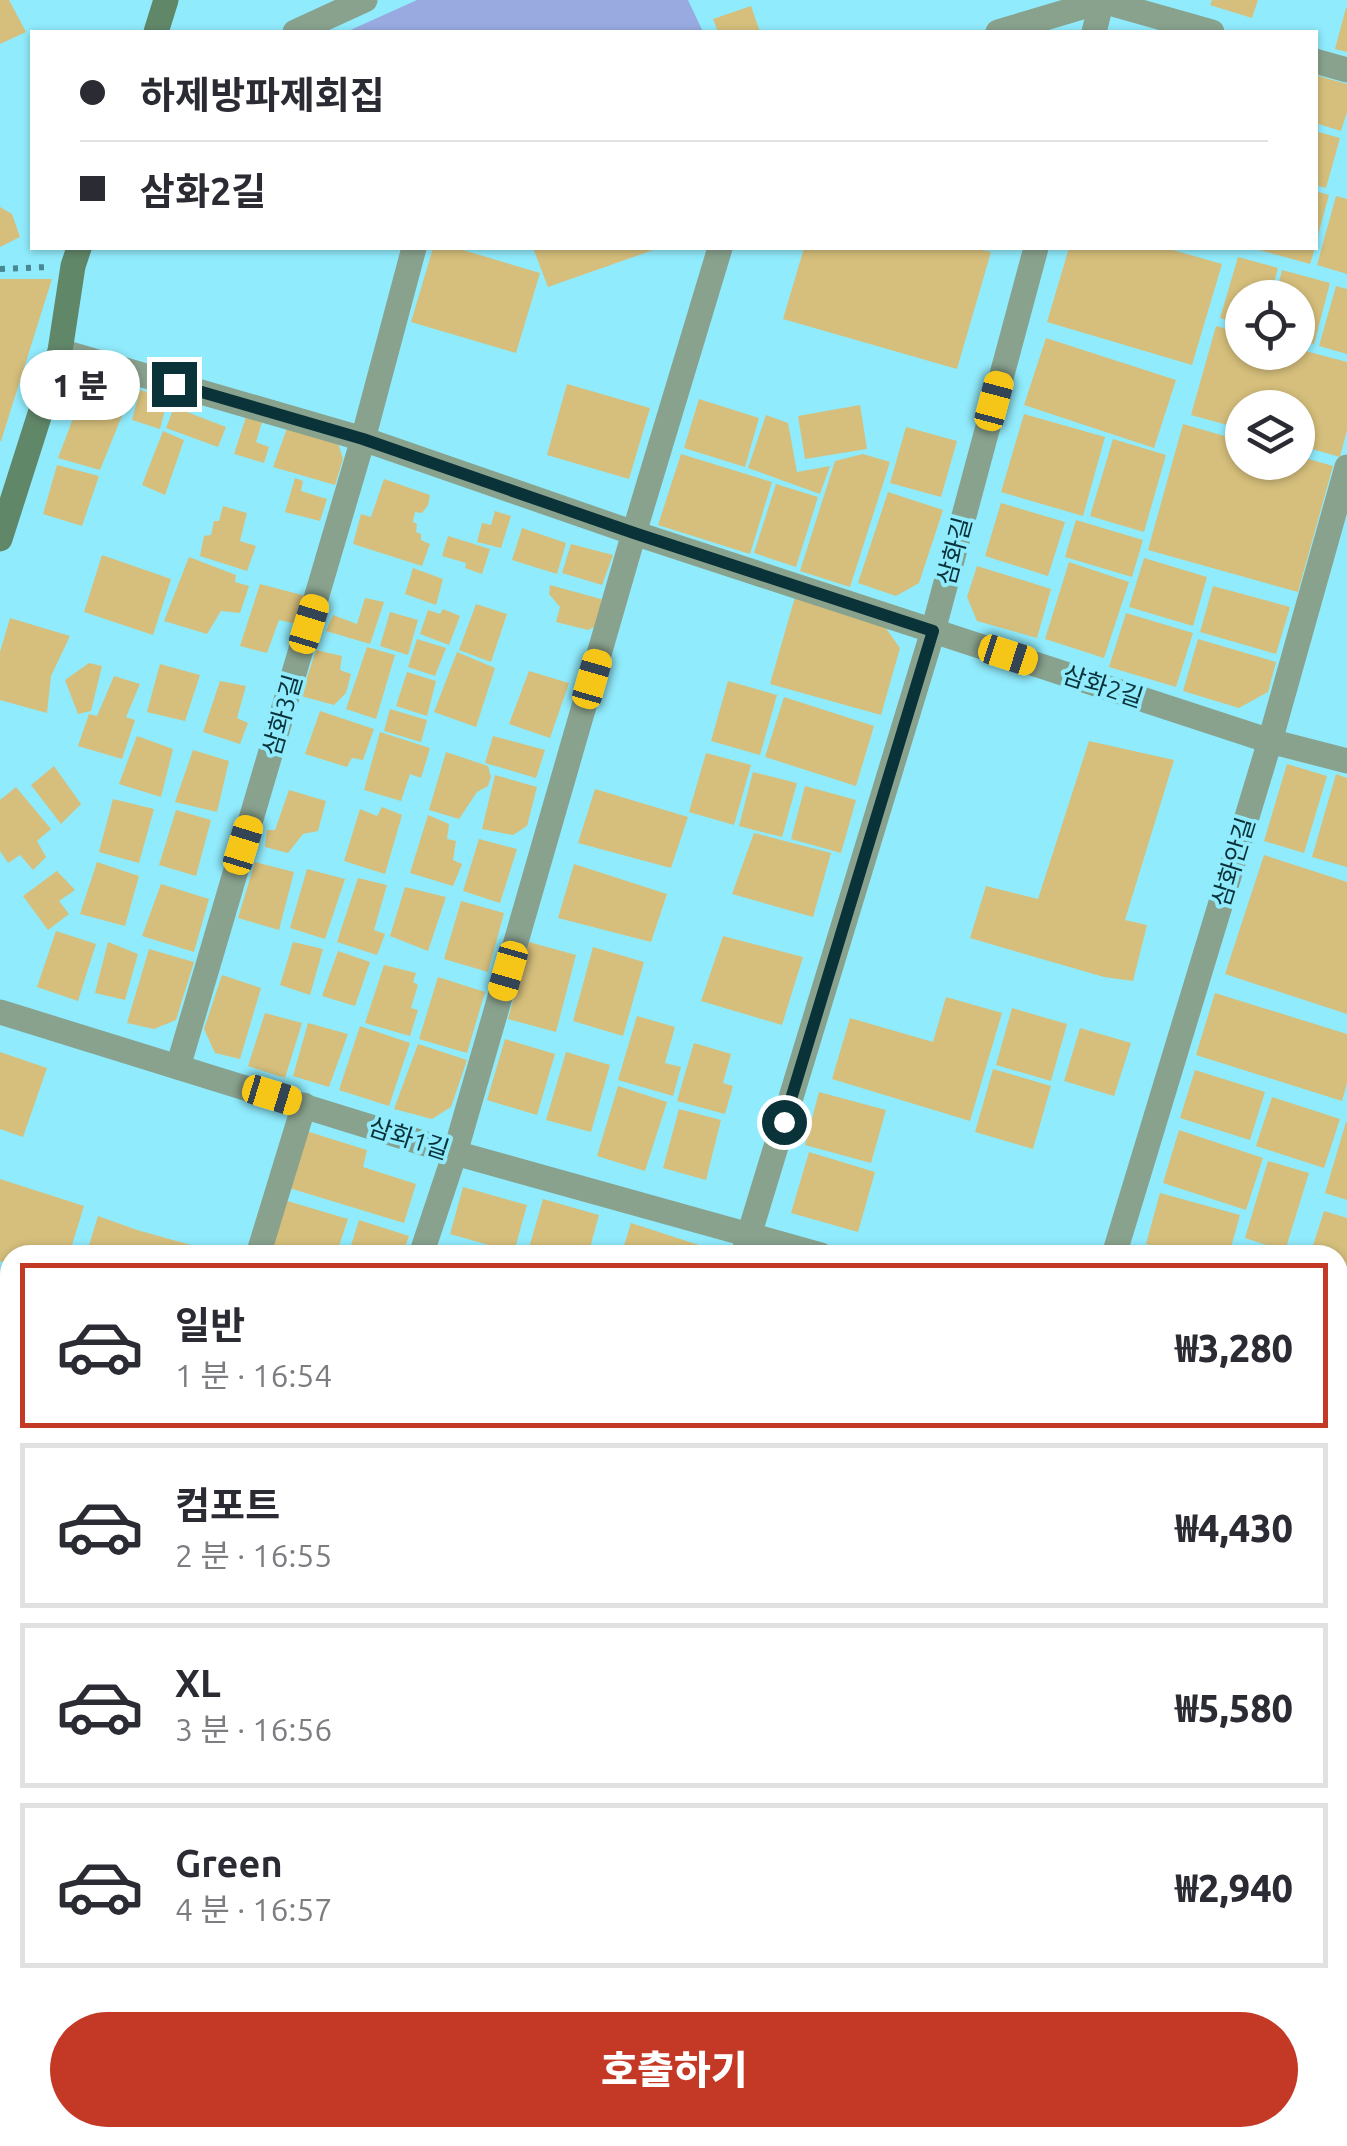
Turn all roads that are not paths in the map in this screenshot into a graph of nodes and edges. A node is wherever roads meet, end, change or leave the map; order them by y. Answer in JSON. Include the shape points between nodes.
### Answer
{"nodes":[{"id":1,"x":166,"y":0,"type":"edge"},
{"id":2,"x":365,"y":0,"type":"edge"},
{"id":3,"x":1102,"y":0,"type":"edge"},
{"id":4,"x":157,"y":30,"type":"edge"},
{"id":5,"x":298,"y":30,"type":"edge"},
{"id":6,"x":1004,"y":30,"type":"edge"},
{"id":7,"x":1094,"y":30,"type":"edge"},
{"id":8,"x":1205,"y":30,"type":"edge"},
{"id":9,"x":1318,"y":63,"type":"edge"},
{"id":10,"x":1347,"y":70,"type":"edge"},
{"id":11,"x":413,"y":250,"type":"edge"},
{"id":12,"x":719,"y":250,"type":"edge"},
{"id":13,"x":1035,"y":250,"type":"edge"},
{"id":14,"x":76,"y":257,"type":"edge"},
{"id":15,"x":60,"y":350,"type":"junction"},
{"id":16,"x":363,"y":439,"type":"junction"},
{"id":17,"x":1347,"y":467,"type":"edge"},
{"id":18,"x":634,"y":533,"type":"junction"},
{"id":19,"x":0,"y":540,"type":"edge"},
{"id":20,"x":933,"y":631,"type":"junction"},
{"id":21,"x":1270,"y":741,"type":"junction"},
{"id":22,"x":1347,"y":761,"type":"edge"},
{"id":23,"x":0,"y":1012,"type":"edge"},
{"id":24,"x":178,"y":1066,"type":"junction"},
{"id":25,"x":304,"y":1104,"type":"junction"},
{"id":26,"x":455,"y":1154,"type":"junction"},
{"id":27,"x":261,"y":1245,"type":"edge"},
{"id":28,"x":424,"y":1245,"type":"edge"},
{"id":29,"x":746,"y":1245,"type":"edge"},
{"id":30,"x":1117,"y":1245,"type":"edge"}],
"edges":[{"from":1,"to":4,"type":"street"},
{"from":2,"to":5,"type":"street"},
{"from":3,"to":6,"type":"street"},
{"from":3,"to":7,"type":"street"},
{"from":3,"to":8,"type":"street"},
{"from":9,"to":10,"type":"street"},
{"from":11,"to":16,"type":"street","name":"삼화3길"},
{"from":12,"to":18,"type":"street"},
{"from":13,"to":20,"type":"street","name":"삼화길"},
{"from":14,"to":15,"type":"street"},
{"from":15,"to":16,"type":"street","name":"삼화2길"},
{"from":15,"to":19,"type":"street"},
{"from":16,"to":18,"type":"street","name":"삼화2길"},
{"from":16,"to":24,"type":"street","name":"삼화3길"},
{"from":17,"to":21,"type":"street","name":"삼화안길"},
{"from":18,"to":20,"type":"street","name":"삼화2길"},
{"from":18,"to":26,"type":"street"},
{"from":20,"to":21,"type":"street","name":"삼화2길"},
{"from":20,"to":29,"type":"street","name":"삼화길"},
{"from":21,"to":22,"type":"street","name":"삼화2길"},
{"from":21,"to":30,"type":"street","name":"삼화안길"},
{"from":23,"to":24,"type":"street","name":"삼화1길"},
{"from":24,"to":25,"type":"street","name":"삼화1길"},
{"from":25,"to":26,"type":"street","name":"삼화1길"},
{"from":25,"to":27,"type":"street"},
{"from":26,"to":28,"type":"street"},
{"from":26,"to":29,"type":"street","name":"삼화1길"}]}
